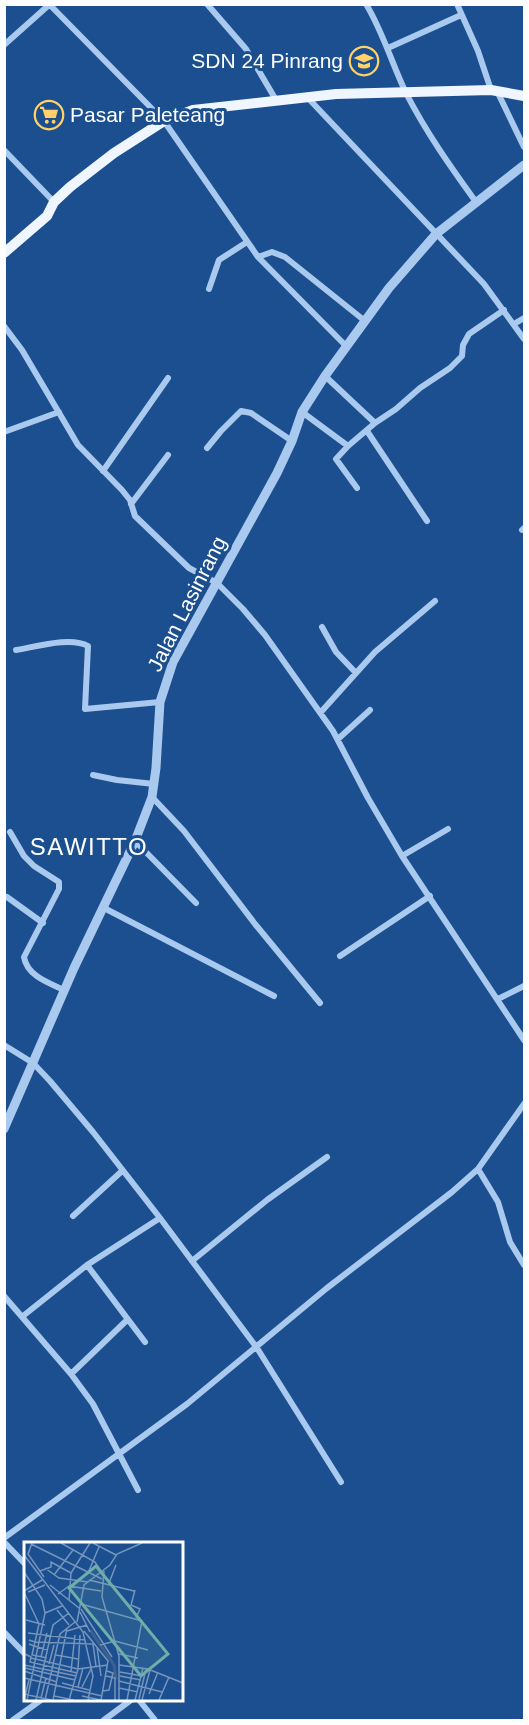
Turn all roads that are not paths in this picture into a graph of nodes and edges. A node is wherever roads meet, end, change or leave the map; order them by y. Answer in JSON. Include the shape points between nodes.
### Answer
{"nodes":[{"id":1,"x":207,"y":4,"type":"edge"},
{"id":2,"x":457,"y":4,"type":"edge"},
{"id":3,"x":49,"y":5,"type":"edge"},
{"id":4,"x":370,"y":6,"type":"edge"},
{"id":5,"x":461,"y":15,"type":"junction"},
{"id":6,"x":4,"y":45,"type":"edge"},
{"id":7,"x":388,"y":48,"type":"junction"},
{"id":8,"x":494,"y":91,"type":"junction"},
{"id":9,"x":406,"y":92,"type":"junction"},
{"id":10,"x":525,"y":96,"type":"edge"},
{"id":11,"x":307,"y":97,"type":"junction"},
{"id":12,"x":276,"y":100,"type":"junction"},
{"id":13,"x":164,"y":121,"type":"junction"},
{"id":14,"x":525,"y":147,"type":"edge"},
{"id":15,"x":4,"y":150,"type":"edge"},
{"id":16,"x":525,"y":165,"type":"edge"},
{"id":17,"x":54,"y":202,"type":"junction"},
{"id":18,"x":476,"y":202,"type":"junction"},
{"id":19,"x":436,"y":234,"type":"junction"},
{"id":20,"x":247,"y":242,"type":"junction"},
{"id":21,"x":4,"y":253,"type":"edge"},
{"id":22,"x":258,"y":257,"type":"junction"},
{"id":23,"x":209,"y":289,"type":"dead end"},
{"id":24,"x":504,"y":310,"type":"junction"},
{"id":25,"x":525,"y":318,"type":"edge"},
{"id":26,"x":365,"y":321,"type":"junction"},
{"id":27,"x":514,"y":324,"type":"junction"},
{"id":28,"x":4,"y":326,"type":"edge"},
{"id":29,"x":525,"y":339,"type":"edge"},
{"id":30,"x":346,"y":346,"type":"junction"},
{"id":31,"x":325,"y":376,"type":"junction"},
{"id":32,"x":168,"y":378,"type":"dead end"},
{"id":33,"x":59,"y":412,"type":"junction"},
{"id":34,"x":302,"y":412,"type":"junction"},
{"id":35,"x":375,"y":423,"type":"junction"},
{"id":36,"x":367,"y":431,"type":"junction"},
{"id":37,"x":4,"y":432,"type":"edge"},
{"id":38,"x":292,"y":441,"type":"junction"},
{"id":39,"x":348,"y":446,"type":"junction"},
{"id":40,"x":207,"y":448,"type":"dead end"},
{"id":41,"x":168,"y":455,"type":"dead end"},
{"id":42,"x":103,"y":471,"type":"junction"},
{"id":43,"x":357,"y":488,"type":"dead end"},
{"id":44,"x":131,"y":504,"type":"junction"},
{"id":45,"x":427,"y":521,"type":"dead end"},
{"id":46,"x":217,"y":583,"type":"junction"},
{"id":47,"x":435,"y":602,"type":"dead end"},
{"id":48,"x":322,"y":627,"type":"dead end"},
{"id":49,"x":16,"y":650,"type":"dead end"},
{"id":50,"x":356,"y":673,"type":"junction"},
{"id":51,"x":160,"y":702,"type":"junction"},
{"id":52,"x":370,"y":710,"type":"dead end"},
{"id":53,"x":321,"y":712,"type":"junction"},
{"id":54,"x":338,"y":739,"type":"junction"},
{"id":55,"x":93,"y":775,"type":"dead end"},
{"id":56,"x":154,"y":784,"type":"junction"},
{"id":57,"x":152,"y":797,"type":"junction"},
{"id":58,"x":448,"y":829,"type":"dead end"},
{"id":59,"x":10,"y":832,"type":"dead end"},
{"id":60,"x":135,"y":841,"type":"junction"},
{"id":61,"x":402,"y":856,"type":"junction"},
{"id":62,"x":8,"y":897,"type":"dead end"},
{"id":63,"x":430,"y":897,"type":"junction"},
{"id":64,"x":196,"y":903,"type":"dead end"},
{"id":65,"x":104,"y":908,"type":"junction"},
{"id":66,"x":43,"y":923,"type":"junction"},
{"id":67,"x":339,"y":956,"type":"dead end"},
{"id":68,"x":525,"y":986,"type":"edge"},
{"id":69,"x":64,"y":990,"type":"junction"},
{"id":70,"x":274,"y":996,"type":"dead end"},
{"id":71,"x":498,"y":999,"type":"junction"},
{"id":72,"x":320,"y":1004,"type":"dead end"},
{"id":73,"x":525,"y":1040,"type":"edge"},
{"id":74,"x":4,"y":1045,"type":"edge"},
{"id":75,"x":33,"y":1063,"type":"junction"},
{"id":76,"x":525,"y":1104,"type":"edge"},
{"id":77,"x":4,"y":1128,"type":"edge"},
{"id":78,"x":327,"y":1157,"type":"dead end"},
{"id":79,"x":478,"y":1169,"type":"junction"},
{"id":80,"x":122,"y":1171,"type":"junction"},
{"id":81,"x":73,"y":1216,"type":"dead end"},
{"id":82,"x":160,"y":1218,"type":"junction"},
{"id":83,"x":192,"y":1261,"type":"junction"},
{"id":84,"x":87,"y":1265,"type":"junction"},
{"id":85,"x":525,"y":1265,"type":"edge"},
{"id":86,"x":4,"y":1296,"type":"edge"},
{"id":87,"x":23,"y":1316,"type":"junction"},
{"id":88,"x":127,"y":1320,"type":"junction"},
{"id":89,"x":145,"y":1342,"type":"dead end"},
{"id":90,"x":257,"y":1348,"type":"junction"},
{"id":91,"x":71,"y":1374,"type":"junction"},
{"id":92,"x":120,"y":1452,"type":"junction"},
{"id":93,"x":341,"y":1482,"type":"dead end"},
{"id":94,"x":138,"y":1490,"type":"dead end"},
{"id":95,"x":4,"y":1540,"type":"edge"},
{"id":96,"x":24,"y":1563,"type":"edge"},
{"id":97,"x":4,"y":1632,"type":"edge"},
{"id":98,"x":24,"y":1653,"type":"edge"},
{"id":99,"x":40,"y":1701,"type":"edge"},
{"id":100,"x":130,"y":1701,"type":"edge"},
{"id":101,"x":140,"y":1701,"type":"edge"},
{"id":102,"x":13,"y":1720,"type":"edge"},
{"id":103,"x":104,"y":1720,"type":"edge"},
{"id":104,"x":155,"y":1720,"type":"edge"}],
"edges":[{"from":1,"to":12,"type":"street","via":[[246,49]]},
{"from":2,"to":5,"type":"street"},
{"from":3,"to":6,"type":"street"},
{"from":3,"to":13,"type":"street"},
{"from":4,"to":7,"type":"street"},
{"from":5,"to":7,"type":"street"},
{"from":5,"to":8,"type":"street"},
{"from":7,"to":9,"type":"street"},
{"from":8,"to":9,"type":"main road"},
{"from":8,"to":10,"type":"main road"},
{"from":8,"to":14,"type":"street"},
{"from":9,"to":11,"type":"main road"},
{"from":9,"to":18,"type":"street","via":[[432,141]]},
{"from":11,"to":12,"type":"main road"},
{"from":11,"to":19,"type":"street"},
{"from":12,"to":13,"type":"main road","via":[[198,109]]},
{"from":13,"to":17,"type":"main road","via":[[114,153]]},
{"from":13,"to":20,"type":"street"},
{"from":15,"to":17,"type":"street"},
{"from":16,"to":18,"type":"street","name":"Jalan Lasinrang"},
{"from":17,"to":21,"type":"main road","via":[[47,216]]},
{"from":18,"to":19,"type":"street","name":"Jalan Lasinrang"},
{"from":19,"to":24,"type":"street"},
{"from":19,"to":26,"type":"street","name":"Jalan Lasinrang"},
{"from":20,"to":22,"type":"street"},
{"from":20,"to":23,"type":"street","via":[[219,260]]},
{"from":22,"to":26,"type":"street","via":[[272,252],[285,257]]},
{"from":22,"to":30,"type":"street"},
{"from":24,"to":27,"type":"street"},
{"from":24,"to":35,"type":"street","via":[[470,334],[462,356],[450,368]]},
{"from":25,"to":27,"type":"street"},
{"from":26,"to":30,"type":"street","name":"Jalan Lasinrang"},
{"from":27,"to":29,"type":"street"},
{"from":28,"to":33,"type":"street"},
{"from":30,"to":31,"type":"street","name":"Jalan Lasinrang"},
{"from":31,"to":34,"type":"street","name":"Jalan Lasinrang"},
{"from":31,"to":35,"type":"street"},
{"from":32,"to":42,"type":"street"},
{"from":33,"to":37,"type":"street"},
{"from":33,"to":42,"type":"street","via":[[81,450]]},
{"from":34,"to":38,"type":"street","name":"Jalan Lasinrang"},
{"from":34,"to":39,"type":"street"},
{"from":35,"to":36,"type":"street"},
{"from":36,"to":39,"type":"street"},
{"from":36,"to":45,"type":"street"},
{"from":38,"to":40,"type":"street","via":[[251,413],[241,411]]},
{"from":38,"to":46,"type":"street","name":"Jalan Lasinrang"},
{"from":39,"to":43,"type":"street","via":[[336,459]]},
{"from":41,"to":44,"type":"street"},
{"from":42,"to":44,"type":"street"},
{"from":44,"to":46,"type":"street","via":[[135,516],[189,568]]},
{"from":46,"to":51,"type":"street","name":"Jalan Lasinrang","via":[[180,647]]},
{"from":46,"to":53,"type":"street","via":[[265,635]]},
{"from":47,"to":50,"type":"street"},
{"from":48,"to":50,"type":"street","via":[[336,652]]},
{"from":49,"to":51,"type":"street","via":[[65,642],[88,646],[85,709]]},
{"from":50,"to":53,"type":"street"},
{"from":51,"to":56,"type":"street","name":"Jalan Lasinrang"},
{"from":52,"to":54,"type":"street"},
{"from":53,"to":54,"type":"street"},
{"from":54,"to":61,"type":"street"},
{"from":55,"to":56,"type":"street"},
{"from":56,"to":57,"type":"street","name":"Jalan Lasinrang"},
{"from":57,"to":60,"type":"street","name":"Jalan Lasinrang"},
{"from":57,"to":72,"type":"street","via":[[184,831]]},
{"from":58,"to":61,"type":"street"},
{"from":59,"to":66,"type":"street","via":[[24,856],[59,882]]},
{"from":60,"to":64,"type":"street"},
{"from":60,"to":65,"type":"street","name":"Jalan Lasinrang"},
{"from":61,"to":63,"type":"street"},
{"from":62,"to":66,"type":"street"},
{"from":63,"to":67,"type":"street"},
{"from":63,"to":71,"type":"street"},
{"from":65,"to":69,"type":"street","name":"Jalan Lasinrang"},
{"from":65,"to":70,"type":"street"},
{"from":66,"to":69,"type":"street","via":[[24,957],[26,965],[34,974]]},
{"from":68,"to":71,"type":"street"},
{"from":69,"to":75,"type":"street","name":"Jalan Lasinrang"},
{"from":71,"to":73,"type":"street"},
{"from":74,"to":75,"type":"street"},
{"from":75,"to":77,"type":"street","name":"Jalan Lasinrang"},
{"from":75,"to":80,"type":"street"},
{"from":76,"to":79,"type":"street"},
{"from":78,"to":83,"type":"street"},
{"from":79,"to":85,"type":"street","via":[[498,1202],[510,1242]]},
{"from":79,"to":90,"type":"street"},
{"from":80,"to":81,"type":"street"},
{"from":80,"to":82,"type":"street"},
{"from":82,"to":83,"type":"street"},
{"from":82,"to":84,"type":"street"},
{"from":83,"to":90,"type":"street"},
{"from":84,"to":87,"type":"street"},
{"from":84,"to":88,"type":"street"},
{"from":86,"to":87,"type":"street"},
{"from":87,"to":91,"type":"street"},
{"from":88,"to":89,"type":"street"},
{"from":88,"to":91,"type":"street"},
{"from":90,"to":92,"type":"street"},
{"from":90,"to":93,"type":"street"},
{"from":91,"to":92,"type":"street"},
{"from":92,"to":94,"type":"street"},
{"from":92,"to":95,"type":"street"},
{"from":95,"to":96,"type":"street"},
{"from":97,"to":98,"type":"street"},
{"from":99,"to":102,"type":"street"},
{"from":100,"to":103,"type":"street"},
{"from":101,"to":104,"type":"street"}]}
